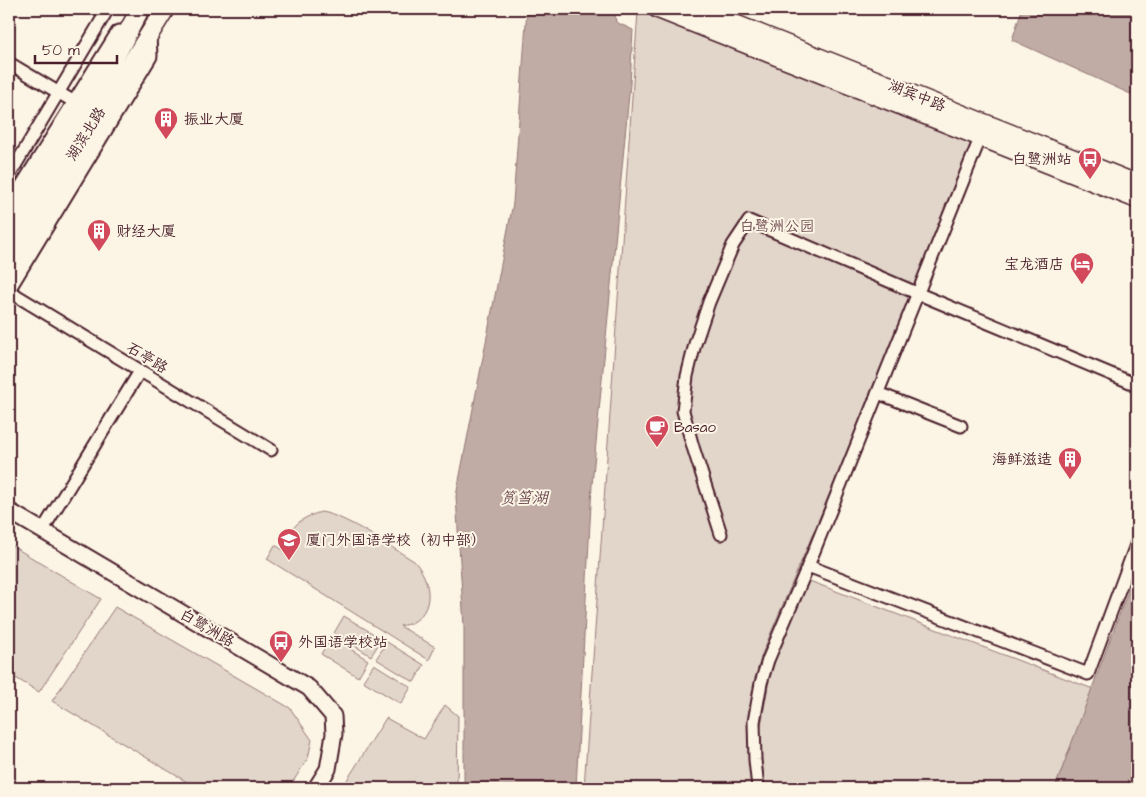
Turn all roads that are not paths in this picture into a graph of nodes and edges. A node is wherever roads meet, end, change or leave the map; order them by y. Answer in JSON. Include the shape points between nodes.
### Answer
{"nodes":[{"id":1,"x":108,"y":9,"type":"edge"},
{"id":2,"x":135,"y":9,"type":"edge"},
{"id":3,"x":140,"y":9,"type":"edge"},
{"id":4,"x":165,"y":9,"type":"edge"},
{"id":5,"x":658,"y":9,"type":"edge"},
{"id":6,"x":697,"y":9,"type":"edge"},
{"id":7,"x":148,"y":35,"type":"junction"},
{"id":8,"x":9,"y":63,"type":"edge"},
{"id":9,"x":58,"y":92,"type":"junction"},
{"id":10,"x":76,"y":103,"type":"junction"},
{"id":11,"x":983,"y":130,"type":"junction"},
{"id":12,"x":9,"y":176,"type":"edge"},
{"id":13,"x":1137,"y":184,"type":"edge"},
{"id":14,"x":1137,"y":199,"type":"edge"},
{"id":15,"x":9,"y":209,"type":"edge"},
{"id":16,"x":9,"y":236,"type":"edge"},
{"id":17,"x":9,"y":261,"type":"edge"},
{"id":18,"x":9,"y":286,"type":"edge"},
{"id":19,"x":9,"y":291,"type":"edge"},
{"id":20,"x":919,"y":294,"type":"junction"},
{"id":21,"x":140,"y":371,"type":"junction"},
{"id":22,"x":1137,"y":384,"type":"edge"},
{"id":23,"x":878,"y":393,"type":"junction"},
{"id":24,"x":961,"y":426,"type":"dead end"},
{"id":25,"x":270,"y":450,"type":"dead end"},
{"id":26,"x":9,"y":511,"type":"edge"},
{"id":27,"x":42,"y":531,"type":"junction"},
{"id":28,"x":721,"y":534,"type":"dead end"},
{"id":29,"x":1137,"y":542,"type":"edge"},
{"id":30,"x":808,"y":566,"type":"junction"},
{"id":31,"x":316,"y":788,"type":"edge"},
{"id":32,"x":758,"y":788,"type":"edge"}],
"edges":[{"from":1,"to":9,"type":"street"},
{"from":2,"to":10,"type":"street"},
{"from":3,"to":16,"type":"main road","name":"湖滨北路","via":[[98,89]]},
{"from":4,"to":7,"type":"main road","name":"湖滨北路"},
{"from":5,"to":11,"type":"main road"},
{"from":6,"to":11,"type":"main road","name":"湖宾中路"},
{"from":7,"to":17,"type":"main road","name":"湖滨北路"},
{"from":7,"to":18,"type":"street","via":[[149,56]]},
{"from":8,"to":9,"type":"street"},
{"from":9,"to":10,"type":"street"},
{"from":9,"to":12,"type":"street"},
{"from":10,"to":15,"type":"street"},
{"from":11,"to":13,"type":"main road","name":"湖宾中路"},
{"from":11,"to":14,"type":"main road"},
{"from":11,"to":20,"type":"street"},
{"from":19,"to":21,"type":"street","name":"石亭路"},
{"from":20,"to":22,"type":"street"},
{"from":20,"to":23,"type":"street"},
{"from":20,"to":28,"type":"street","via":[[749,221],[733,245],[709,302],[687,376],[683,411]]},
{"from":21,"to":25,"type":"street","name":"石亭路"},
{"from":21,"to":27,"type":"street"},
{"from":23,"to":24,"type":"street"},
{"from":23,"to":30,"type":"street"},
{"from":26,"to":27,"type":"street","name":"白鹭洲路"},
{"from":27,"to":31,"type":"street","name":"白鹭洲路","via":[[309,688],[333,716],[334,734],[328,769]]},
{"from":29,"to":30,"type":"street","via":[[1088,674]]},
{"from":30,"to":32,"type":"street","via":[[761,683],[754,722]]}]}
